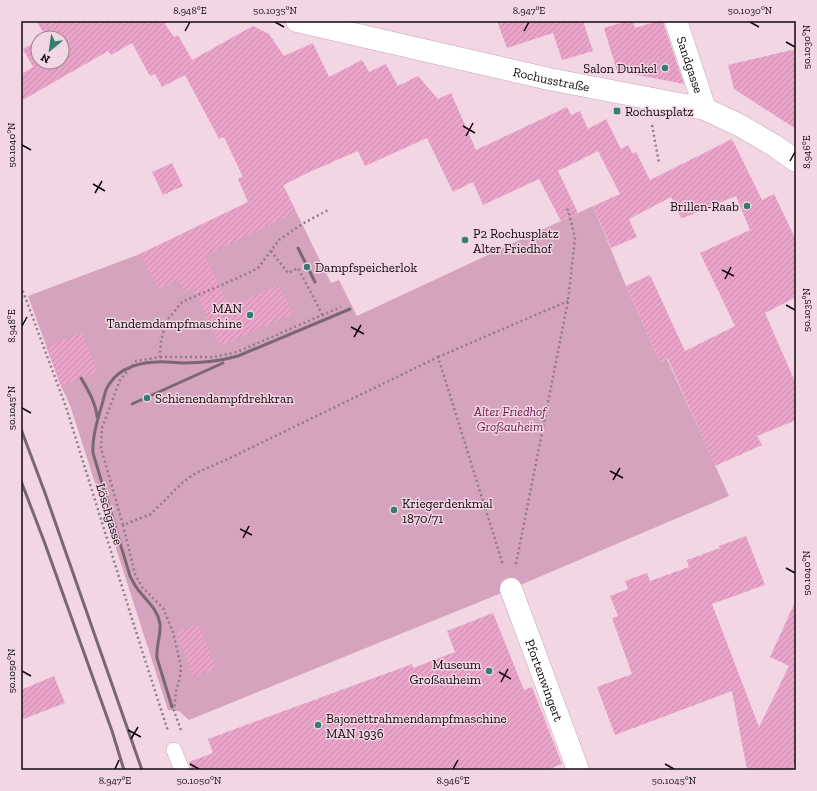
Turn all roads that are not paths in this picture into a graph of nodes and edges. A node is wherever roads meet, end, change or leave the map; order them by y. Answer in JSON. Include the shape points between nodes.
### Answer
{"nodes":[{"id":1,"x":297,"y":21,"type":"edge"},
{"id":2,"x":676,"y":21,"type":"edge"},
{"id":3,"x":705,"y":109,"type":"junction"},
{"id":4,"x":796,"y":160,"type":"edge"},
{"id":5,"x":511,"y":589,"type":"road end"},
{"id":6,"x":174,"y":750,"type":"road end"},
{"id":7,"x":182,"y":770,"type":"edge"},
{"id":8,"x":578,"y":770,"type":"edge"}],
"edges":[{"from":1,"to":3,"type":"street","name":"Rochusstraße","via":[[549,79]]},
{"from":2,"to":3,"type":"street","name":"Sandgasse"},
{"from":3,"to":4,"type":"street","name":"Rochusstraße","via":[[739,125]]},
{"from":5,"to":8,"type":"street","name":"Pfortenwingert"},
{"from":6,"to":7,"type":"lane"}]}
